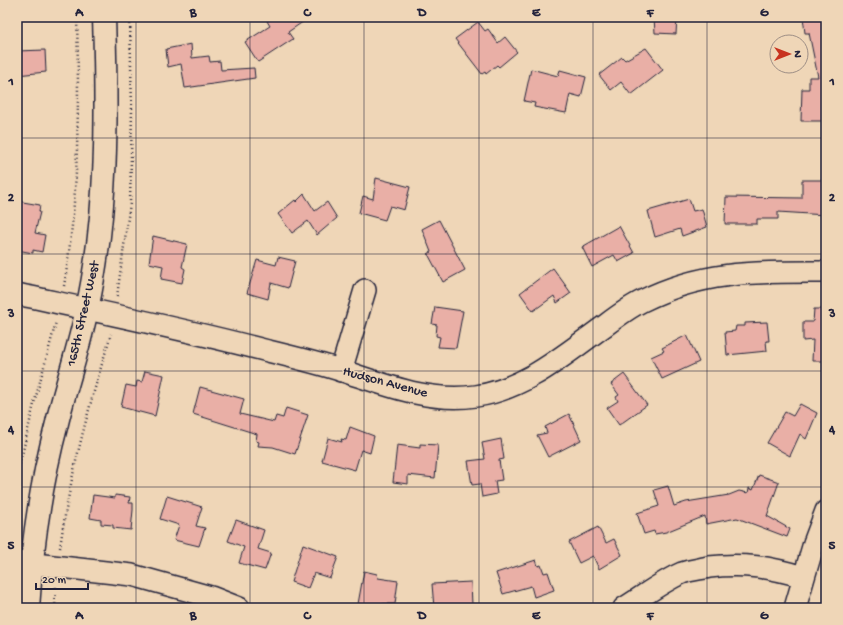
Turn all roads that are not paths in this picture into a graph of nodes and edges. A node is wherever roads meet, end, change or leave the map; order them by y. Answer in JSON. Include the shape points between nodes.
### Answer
{"nodes":[{"id":1,"x":104,"y":17,"type":"edge"},
{"id":2,"x":826,"y":272,"type":"edge"},
{"id":3,"x":365,"y":290,"type":"dead end"},
{"id":4,"x":17,"y":294,"type":"edge"},
{"id":5,"x":87,"y":308,"type":"junction"},
{"id":6,"x":341,"y":371,"type":"junction"},
{"id":7,"x":826,"y":511,"type":"edge"},
{"id":8,"x":24,"y":563,"type":"edge"},
{"id":9,"x":803,"y":577,"type":"junction"},
{"id":10,"x":28,"y":608,"type":"edge"},
{"id":11,"x":239,"y":608,"type":"edge"},
{"id":12,"x":624,"y":608,"type":"edge"},
{"id":13,"x":795,"y":608,"type":"edge"}],
"edges":[{"from":1,"to":5,"type":"street","name":"165th Street West","via":[[103,196]]},
{"from":2,"to":6,"type":"street","name":"Hudson Avenue","via":[[735,273],[700,279],[670,289],[625,311],[552,365],[510,387],[476,396],[416,394]]},
{"from":3,"to":6,"type":"street"},
{"from":4,"to":5,"type":"street","name":"Hudson Avenue"},
{"from":5,"to":6,"type":"street","name":"Hudson Avenue","via":[[267,350]]},
{"from":5,"to":8,"type":"street","name":"165th Street West"},
{"from":7,"to":9,"type":"street"},
{"from":8,"to":10,"type":"street","name":"165th Street West"},
{"from":8,"to":11,"type":"street","via":[[132,575],[204,595]]},
{"from":9,"to":12,"type":"street","via":[[754,565],[700,569],[682,573]]},
{"from":9,"to":13,"type":"street"}]}
